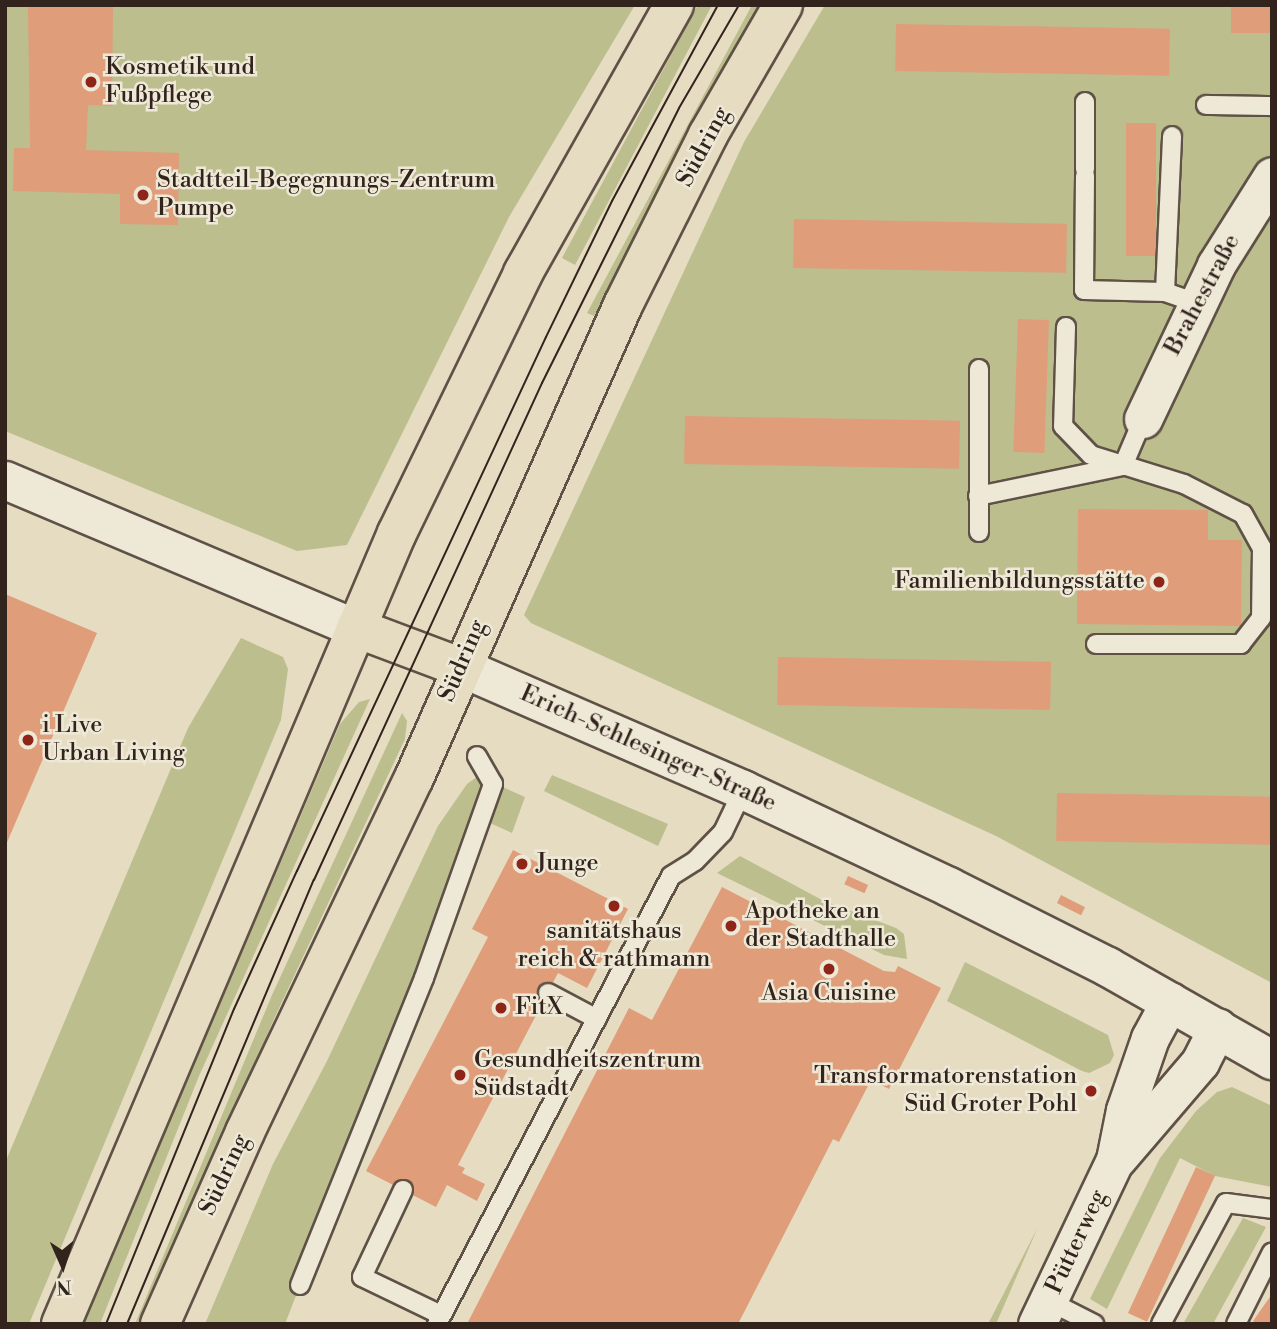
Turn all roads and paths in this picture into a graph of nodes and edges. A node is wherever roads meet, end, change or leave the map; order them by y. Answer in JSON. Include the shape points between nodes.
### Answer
{"nodes":[{"id":1,"x":674,"y":5,"type":"edge"},
{"id":2,"x":783,"y":5,"type":"edge"},
{"id":3,"x":1085,"y":102,"type":"dead end"},
{"id":4,"x":1206,"y":105,"type":"dead end"},
{"id":5,"x":1272,"y":106,"type":"edge"},
{"id":6,"x":1172,"y":136,"type":"dead end"},
{"id":7,"x":1272,"y":176,"type":"edge"},
{"id":8,"x":1181,"y":297,"type":"junction"},
{"id":9,"x":1066,"y":327,"type":"dead end"},
{"id":10,"x":979,"y":369,"type":"dead end"},
{"id":11,"x":1143,"y":419,"type":"joint"},
{"id":12,"x":1123,"y":466,"type":"junction"},
{"id":13,"x":5,"y":480,"type":"edge"},
{"id":14,"x":978,"y":496,"type":"junction"},
{"id":15,"x":979,"y":532,"type":"dead end"},
{"id":16,"x":356,"y":628,"type":"junction"},
{"id":17,"x":1097,"y":643,"type":"dead end"},
{"id":18,"x":460,"y":667,"type":"junction"},
{"id":19,"x":477,"y":756,"type":"dead end"},
{"id":20,"x":743,"y":790,"type":"junction"},
{"id":21,"x":548,"y":993,"type":"dead end"},
{"id":22,"x":1170,"y":1001,"type":"junction"},
{"id":23,"x":597,"y":1019,"type":"junction"},
{"id":24,"x":1218,"y":1027,"type":"junction"},
{"id":25,"x":1272,"y":1060,"type":"edge"},
{"id":26,"x":1115,"y":1160,"type":"junction"},
{"id":27,"x":403,"y":1190,"type":"dead end"},
{"id":28,"x":1272,"y":1209,"type":"edge"},
{"id":29,"x":1272,"y":1252,"type":"edge"},
{"id":30,"x":300,"y":1285,"type":"dead end"},
{"id":31,"x":1043,"y":1312,"type":"edge"},
{"id":32,"x":439,"y":1320,"type":"edge"},
{"id":33,"x":61,"y":1324,"type":"edge"},
{"id":34,"x":160,"y":1324,"type":"edge"},
{"id":35,"x":1094,"y":1324,"type":"edge"},
{"id":36,"x":1161,"y":1324,"type":"edge"},
{"id":37,"x":1236,"y":1324,"type":"edge"}],
"edges":[{"from":1,"to":16,"type":"main road","via":[[523,273]]},
{"from":2,"to":18,"type":"main road","name":"Südring","via":[[708,135],[623,305]]},
{"from":3,"to":8,"type":"lane","via":[[1084,290]]},
{"from":4,"to":5,"type":"lane"},
{"from":6,"to":8,"type":"lane"},
{"from":7,"to":8,"type":"street","name":"Brahestraße"},
{"from":8,"to":11,"type":"street","name":"Brahestraße"},
{"from":9,"to":12,"type":"lane","via":[[1063,426],[1091,455]]},
{"from":10,"to":14,"type":"lane"},
{"from":11,"to":12,"type":"lane"},
{"from":12,"to":14,"type":"lane"},
{"from":12,"to":17,"type":"lane","via":[[1184,484],[1243,514],[1262,548],[1261,618],[1241,644]]},
{"from":13,"to":16,"type":"street","name":"Erich-Schlesinger-Straße"},
{"from":14,"to":15,"type":"lane"},
{"from":16,"to":18,"type":"main road","name":"Erich-Schlesinger-Straße"},
{"from":16,"to":33,"type":"main road"},
{"from":18,"to":20,"type":"street","name":"Erich-Schlesinger-Straße"},
{"from":18,"to":34,"type":"main road","name":"Südring","via":[[414,778],[245,1132]]},
{"from":19,"to":30,"type":"lane","via":[[493,784],[424,978]]},
{"from":20,"to":22,"type":"street","name":"Erich-Schlesinger-Straße","via":[[949,887]]},
{"from":20,"to":23,"type":"lane","via":[[723,832],[695,861],[671,876]]},
{"from":21,"to":23,"type":"lane"},
{"from":22,"to":24,"type":"street","name":"Erich-Schlesinger-Straße"},
{"from":22,"to":26,"type":"street","name":"Pütterweg","via":[[1150,1038],[1125,1110]]},
{"from":23,"to":32,"type":"lane"},
{"from":24,"to":25,"type":"street","name":"Erich-Schlesinger-Straße"},
{"from":24,"to":26,"type":"street","name":"Pütterweg","via":[[1200,1062]]},
{"from":26,"to":31,"type":"street","name":"Pütterweg"},
{"from":27,"to":32,"type":"lane","via":[[362,1277]]},
{"from":28,"to":36,"type":"lane","via":[[1226,1203]]},
{"from":29,"to":37,"type":"lane"},
{"from":31,"to":35,"type":"lane"}]}
